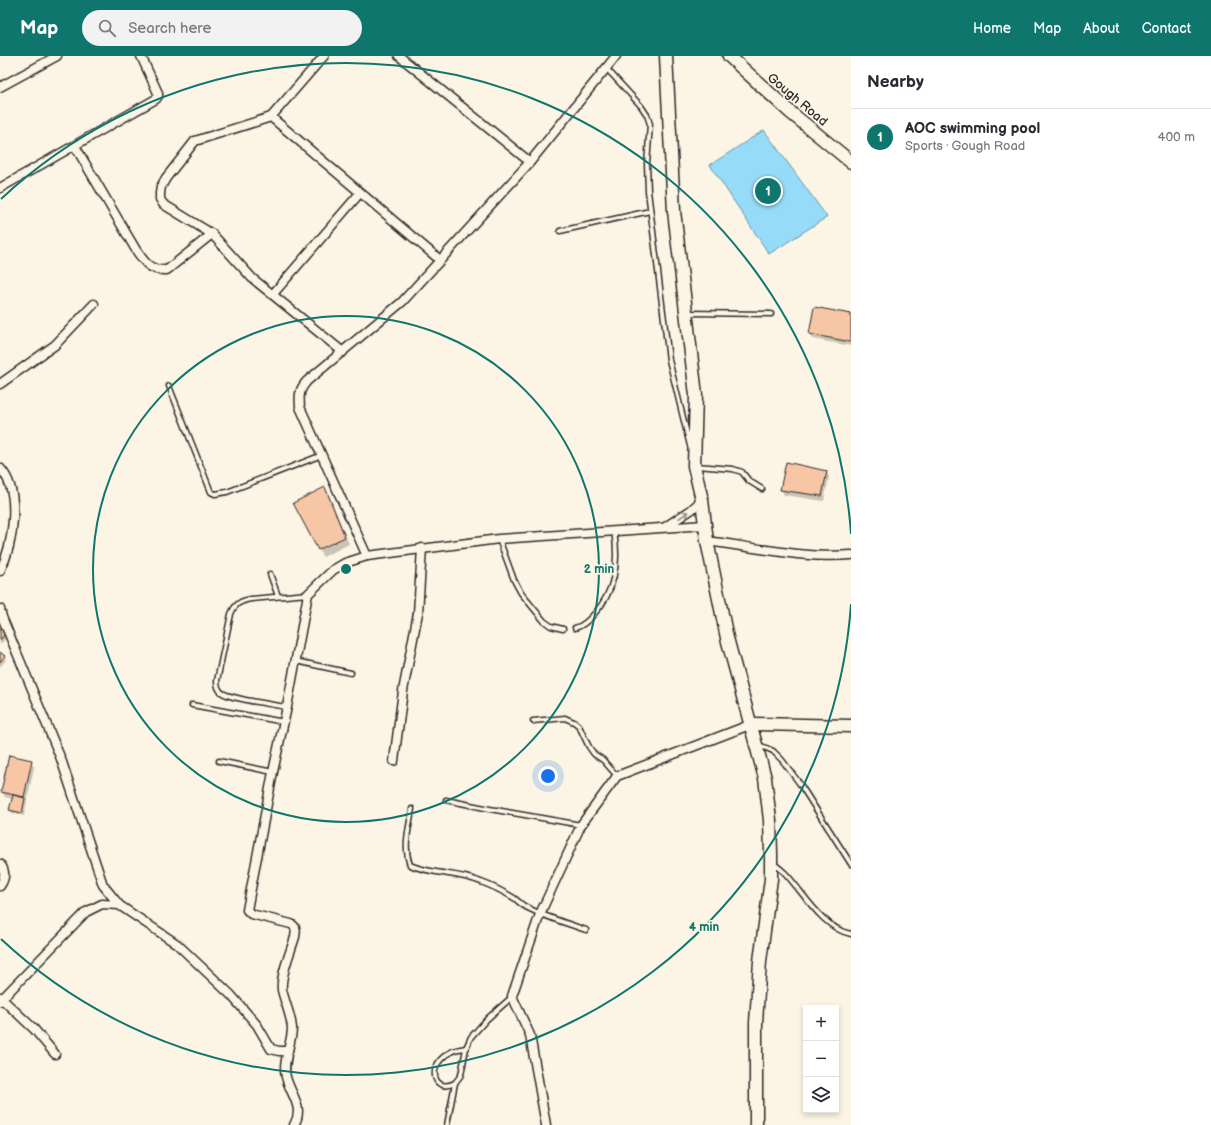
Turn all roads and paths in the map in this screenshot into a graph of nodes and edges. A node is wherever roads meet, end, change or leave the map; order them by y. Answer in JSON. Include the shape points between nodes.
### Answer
{"nodes":[{"id":1,"x":57,"y":56,"type":"edge"},
{"id":2,"x":141,"y":56,"type":"edge"},
{"id":3,"x":324,"y":56,"type":"edge"},
{"id":4,"x":399,"y":56,"type":"edge"},
{"id":5,"x":616,"y":56,"type":"edge"},
{"id":6,"x":666,"y":56,"type":"edge"},
{"id":7,"x":728,"y":56,"type":"edge"},
{"id":8,"x":606,"y":68,"type":"junction"},
{"id":9,"x":0,"y":87,"type":"edge"},
{"id":10,"x":271,"y":117,"type":"junction"},
{"id":11,"x":74,"y":146,"type":"junction"},
{"id":12,"x":530,"y":162,"type":"junction"},
{"id":13,"x":851,"y":162,"type":"edge"},
{"id":14,"x":0,"y":188,"type":"edge"},
{"id":15,"x":360,"y":193,"type":"junction"},
{"id":16,"x":650,"y":212,"type":"junction"},
{"id":17,"x":560,"y":231,"type":"dead end"},
{"id":18,"x":212,"y":234,"type":"junction"},
{"id":19,"x":440,"y":260,"type":"junction"},
{"id":20,"x":273,"y":294,"type":"junction"},
{"id":21,"x":94,"y":304,"type":"dead end"},
{"id":22,"x":686,"y":313,"type":"junction"},
{"id":23,"x":771,"y":314,"type":"dead end"},
{"id":24,"x":343,"y":352,"type":"junction"},
{"id":25,"x":0,"y":384,"type":"edge"},
{"id":26,"x":169,"y":386,"type":"dead end"},
{"id":27,"x":322,"y":455,"type":"junction"},
{"id":28,"x":694,"y":466,"type":"junction"},
{"id":29,"x":0,"y":468,"type":"edge"},
{"id":30,"x":762,"y":489,"type":"dead end"},
{"id":31,"x":702,"y":500,"type":"junction"},
{"id":32,"x":705,"y":525,"type":"junction"},
{"id":33,"x":664,"y":528,"type":"junction"},
{"id":34,"x":614,"y":532,"type":"junction"},
{"id":35,"x":499,"y":539,"type":"junction"},
{"id":36,"x":707,"y":541,"type":"junction"},
{"id":37,"x":422,"y":548,"type":"junction"},
{"id":38,"x":851,"y":554,"type":"edge"},
{"id":39,"x":367,"y":556,"type":"junction"},
{"id":40,"x":0,"y":571,"type":"edge"},
{"id":41,"x":270,"y":574,"type":"dead end"},
{"id":42,"x":308,"y":594,"type":"junction"},
{"id":43,"x":278,"y":596,"type":"junction"},
{"id":44,"x":0,"y":609,"type":"edge"},
{"id":45,"x":575,"y":628,"type":"dead end"},
{"id":46,"x":563,"y":629,"type":"dead end"},
{"id":47,"x":295,"y":661,"type":"junction"},
{"id":48,"x":351,"y":673,"type":"dead end"},
{"id":49,"x":192,"y":705,"type":"dead end"},
{"id":50,"x":287,"y":707,"type":"junction"},
{"id":51,"x":533,"y":721,"type":"dead end"},
{"id":52,"x":284,"y":722,"type":"junction"},
{"id":53,"x":752,"y":724,"type":"junction"},
{"id":54,"x":851,"y":726,"type":"edge"},
{"id":55,"x":756,"y":744,"type":"junction"},
{"id":56,"x":219,"y":760,"type":"dead end"},
{"id":57,"x":394,"y":760,"type":"dead end"},
{"id":58,"x":273,"y":772,"type":"junction"},
{"id":59,"x":617,"y":776,"type":"junction"},
{"id":60,"x":446,"y":800,"type":"dead end"},
{"id":61,"x":412,"y":809,"type":"dead end"},
{"id":62,"x":581,"y":825,"type":"junction"},
{"id":63,"x":771,"y":861,"type":"junction"},
{"id":64,"x":0,"y":864,"type":"edge"},
{"id":65,"x":851,"y":864,"type":"edge"},
{"id":66,"x":0,"y":886,"type":"edge"},
{"id":67,"x":119,"y":905,"type":"junction"},
{"id":68,"x":540,"y":914,"type":"junction"},
{"id":69,"x":586,"y":930,"type":"dead end"},
{"id":70,"x":851,"y":934,"type":"edge"},
{"id":71,"x":512,"y":996,"type":"junction"},
{"id":72,"x":1,"y":999,"type":"edge"},
{"id":73,"x":466,"y":1048,"type":"junction"},
{"id":74,"x":288,"y":1051,"type":"junction"},
{"id":75,"x":55,"y":1054,"type":"dead end"},
{"id":76,"x":455,"y":1083,"type":"junction"},
{"id":77,"x":294,"y":1125,"type":"edge"},
{"id":78,"x":447,"y":1125,"type":"edge"},
{"id":79,"x":546,"y":1125,"type":"edge"},
{"id":80,"x":756,"y":1125,"type":"edge"}],
"edges":[{"from":1,"to":9,"type":"street"},
{"from":2,"to":11,"type":"street","via":[[157,89],[156,99]]},
{"from":3,"to":10,"type":"street"},
{"from":4,"to":12,"type":"street"},
{"from":5,"to":8,"type":"street"},
{"from":6,"to":22,"type":"street","via":[[674,211]]},
{"from":7,"to":13,"type":"street","name":"Gough Road","via":[[784,107]]},
{"from":8,"to":12,"type":"street"},
{"from":8,"to":16,"type":"lane","via":[[641,106],[650,124],[647,164]]},
{"from":10,"to":15,"type":"street"},
{"from":10,"to":18,"type":"street","via":[[195,141],[161,187],[160,199],[163,204]]},
{"from":11,"to":14,"type":"street"},
{"from":11,"to":18,"type":"street","via":[[144,263],[150,267],[158,271],[167,270]]},
{"from":12,"to":19,"type":"street"},
{"from":15,"to":19,"type":"street"},
{"from":15,"to":20,"type":"street"},
{"from":16,"to":17,"type":"lane"},
{"from":16,"to":28,"type":"lane","via":[[669,360]]},
{"from":18,"to":20,"type":"street","via":[[252,278]]},
{"from":19,"to":24,"type":"street","via":[[402,302]]},
{"from":20,"to":24,"type":"street"},
{"from":21,"to":25,"type":"street","via":[[55,345]]},
{"from":22,"to":23,"type":"lane"},
{"from":22,"to":28,"type":"street","via":[[696,395]]},
{"from":24,"to":27,"type":"street","via":[[307,381],[299,395],[300,407]]},
{"from":26,"to":27,"type":"lane","via":[[211,492],[215,494],[227,492]]},
{"from":27,"to":39,"type":"street"},
{"from":28,"to":30,"type":"lane","via":[[742,472],[749,481]]},
{"from":28,"to":31,"type":"street"},
{"from":29,"to":40,"type":"street","via":[[5,474],[12,495],[13,528],[10,548]]},
{"from":31,"to":32,"type":"street"},
{"from":33,"to":31,"type":"street","one_way":true},
{"from":32,"to":33,"type":"street"},
{"from":32,"to":36,"type":"street"},
{"from":33,"to":34,"type":"street"},
{"from":34,"to":35,"type":"street"},
{"from":34,"to":45,"type":"lane","via":[[616,568],[609,592],[591,618]]},
{"from":35,"to":37,"type":"street"},
{"from":35,"to":46,"type":"lane","via":[[521,594],[544,621]]},
{"from":36,"to":38,"type":"street","via":[[803,554]]},
{"from":36,"to":53,"type":"street","via":[[727,638]]},
{"from":37,"to":39,"type":"street"},
{"from":37,"to":57,"type":"street","via":[[418,613],[403,691]]},
{"from":39,"to":42,"type":"street","via":[[333,570]]},
{"from":41,"to":43,"type":"lane"},
{"from":42,"to":43,"type":"lane"},
{"from":42,"to":47,"type":"street"},
{"from":43,"to":50,"type":"lane","via":[[242,600],[234,608],[217,681],[220,692],[230,697]]},
{"from":44,"to":67,"type":"street","via":[[61,759],[103,885]]},
{"from":47,"to":48,"type":"lane"},
{"from":47,"to":50,"type":"street"},
{"from":49,"to":52,"type":"lane"},
{"from":50,"to":52,"type":"street"},
{"from":51,"to":59,"type":"lane","via":[[565,718],[574,722],[579,726],[594,754]]},
{"from":52,"to":58,"type":"street"},
{"from":53,"to":54,"type":"street"},
{"from":53,"to":55,"type":"street"},
{"from":53,"to":59,"type":"street"},
{"from":55,"to":63,"type":"street","via":[[765,778]]},
{"from":55,"to":65,"type":"lane","via":[[773,751],[782,760]]},
{"from":56,"to":58,"type":"lane"},
{"from":58,"to":74,"type":"street","via":[[247,910],[251,914],[295,926],[295,937],[282,980],[292,1030]]},
{"from":59,"to":62,"type":"street"},
{"from":60,"to":62,"type":"lane"},
{"from":61,"to":68,"type":"lane","via":[[406,844],[406,855],[410,865],[480,881]]},
{"from":62,"to":68,"type":"street"},
{"from":63,"to":70,"type":"lane","via":[[785,873],[814,909],[838,929]]},
{"from":63,"to":80,"type":"street","via":[[756,1023]]},
{"from":64,"to":66,"type":"street","via":[[5,874]]},
{"from":67,"to":72,"type":"street","via":[[102,904],[86,912]]},
{"from":67,"to":74,"type":"street","via":[[177,944],[194,959],[257,1025],[271,1049]]},
{"from":68,"to":69,"type":"lane"},
{"from":68,"to":71,"type":"street"},
{"from":71,"to":73,"type":"lane","via":[[471,1037]]},
{"from":71,"to":79,"type":"street","via":[[530,1035]]},
{"from":72,"to":75,"type":"street","via":[[34,1029]]},
{"from":73,"to":76,"type":"lane","via":[[461,1076]]},
{"from":73,"to":76,"type":"lane","via":[[452,1051],[436,1065],[436,1079],[442,1085]]},
{"from":74,"to":77,"type":"street","via":[[285,1074],[295,1097],[298,1112]]},
{"from":76,"to":78,"type":"lane"}]}
